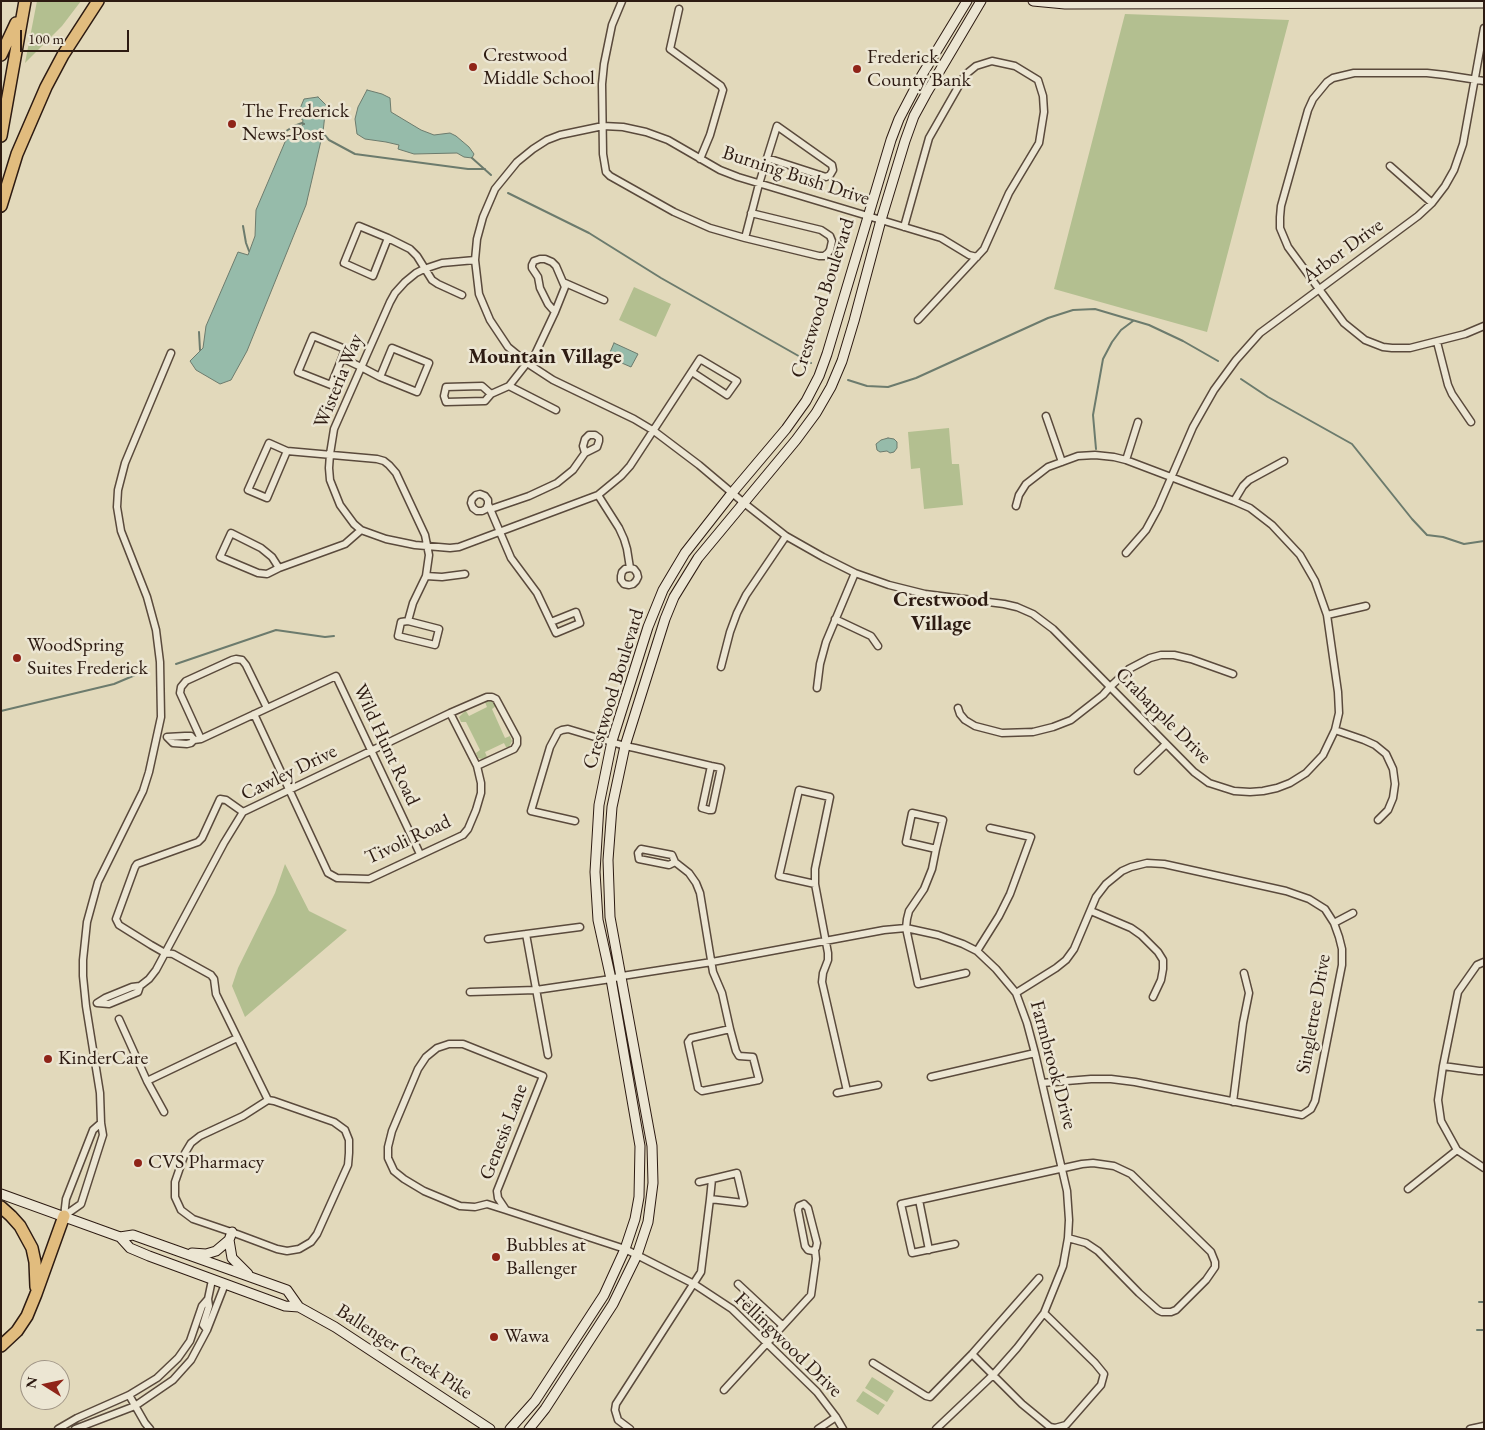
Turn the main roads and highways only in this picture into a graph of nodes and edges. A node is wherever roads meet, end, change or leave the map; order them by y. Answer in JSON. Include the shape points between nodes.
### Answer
{"nodes":[{"id":1,"x":24,"y":1,"type":"edge"},
{"id":2,"x":98,"y":1,"type":"edge"},
{"id":3,"x":967,"y":1,"type":"edge"},
{"id":4,"x":981,"y":1,"type":"edge"},
{"id":5,"x":1033,"y":1,"type":"edge"},
{"id":6,"x":1243,"y":2,"type":"edge"},
{"id":7,"x":1484,"y":3,"type":"edge"},
{"id":8,"x":1,"y":55,"type":"edge"},
{"id":9,"x":922,"y":75,"type":"junction"},
{"id":10,"x":1,"y":136,"type":"edge"},
{"id":11,"x":906,"y":140,"type":"junction"},
{"id":12,"x":1,"y":206,"type":"edge"},
{"id":13,"x":1,"y":1194,"type":"edge"},
{"id":14,"x":1,"y":1207,"type":"edge"},
{"id":15,"x":64,"y":1216,"type":"junction"},
{"id":16,"x":120,"y":1236,"type":"junction"},
{"id":17,"x":184,"y":1253,"type":"junction"},
{"id":18,"x":250,"y":1276,"type":"junction"},
{"id":19,"x":36,"y":1294,"type":"junction"},
{"id":20,"x":299,"y":1307,"type":"junction"},
{"id":21,"x":1,"y":1346,"type":"edge"},
{"id":22,"x":490,"y":1429,"type":"edge"},
{"id":23,"x":510,"y":1429,"type":"edge"},
{"id":24,"x":529,"y":1429,"type":"edge"}],
"edges":[{"from":1,"to":8,"type":"highway"},
{"from":1,"to":10,"type":"highway"},
{"from":2,"to":12,"type":"highway","via":[[46,87],[17,154]]},
{"from":3,"to":9,"type":"main road","name":"Crestwood Boulevard"},
{"from":4,"to":11,"type":"main road","name":"Crestwood Boulevard","via":[[914,116]]},
{"from":5,"to":6,"type":"main road","via":[[1064,4]]},
{"from":6,"to":7,"type":"main road"},
{"from":9,"to":11,"type":"main road","via":[[923,87]]},
{"from":9,"to":23,"type":"main road","name":"Crestwood Boulevard","via":[[891,140],[819,376],[786,429],[685,553],[663,590],[648,626],[612,741],[599,805],[595,872],[598,920],[640,1146],[639,1197],[625,1249],[604,1295],[535,1401]]},
{"from":11,"to":24,"type":"main road","name":"Crestwood Boulevard","via":[[842,361],[831,387],[796,440],[698,558],[674,597],[625,746],[612,807],[608,860],[610,917],[652,1146],[650,1212],[637,1255],[613,1304]]},
{"from":13,"to":15,"type":"main road","name":"Ballenger Creek Pike"},
{"from":14,"to":19,"type":"highway","via":[[20,1226],[32,1248],[36,1262]]},
{"from":15,"to":16,"type":"main road","name":"Ballenger Creek Pike"},
{"from":15,"to":19,"type":"highway"},
{"from":16,"to":17,"type":"main road","name":"Ballenger Creek Pike","via":[[133,1235]]},
{"from":16,"to":20,"type":"main road","name":"Ballenger Creek Pike","via":[[130,1248],[285,1306]]},
{"from":17,"to":18,"type":"main road","name":"Ballenger Creek Pike"},
{"from":17,"to":18,"type":"main road","via":[[216,1251],[230,1236],[232,1258]]},
{"from":18,"to":20,"type":"main road","name":"Ballenger Creek Pike","via":[[287,1290]]},
{"from":19,"to":21,"type":"highway","via":[[17,1331]]},
{"from":20,"to":22,"type":"main road","name":"Ballenger Creek Pike","via":[[335,1327]]}]}
